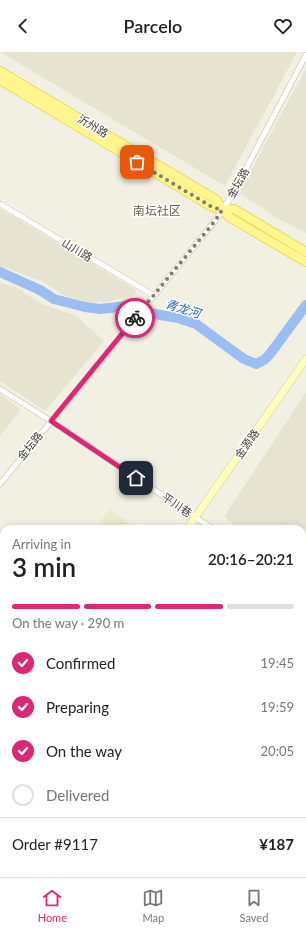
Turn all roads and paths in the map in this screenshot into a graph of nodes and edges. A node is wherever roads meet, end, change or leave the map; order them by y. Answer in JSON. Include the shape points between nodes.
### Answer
{"nodes":[{"id":1,"x":306,"y":55,"type":"edge"},
{"id":2,"x":0,"y":71,"type":"edge"},
{"id":3,"x":0,"y":80,"type":"edge"},
{"id":4,"x":0,"y":204,"type":"edge"},
{"id":5,"x":222,"y":210,"type":"junction"},
{"id":6,"x":306,"y":252,"type":"edge"},
{"id":7,"x":306,"y":262,"type":"edge"},
{"id":8,"x":153,"y":296,"type":"junction"},
{"id":9,"x":306,"y":359,"type":"edge"},
{"id":10,"x":0,"y":389,"type":"edge"},
{"id":11,"x":51,"y":421,"type":"junction"},
{"id":12,"x":0,"y":484,"type":"edge"},
{"id":13,"x":196,"y":517,"type":"junction"},
{"id":14,"x":190,"y":525,"type":"edge"},
{"id":15,"x":207,"y":525,"type":"edge"}],
"edges":[{"from":1,"to":5,"type":"street","name":"金坛路"},
{"from":2,"to":5,"type":"main road","name":"沂州路","via":[[217,200]]},
{"from":3,"to":5,"type":"main road","name":"沂州路","via":[[212,207]]},
{"from":4,"to":8,"type":"street","name":"山川路"},
{"from":5,"to":6,"type":"main road","name":"沂州路","via":[[234,210]]},
{"from":5,"to":7,"type":"main road","name":"沂州路"},
{"from":5,"to":8,"type":"street","name":"金坛路"},
{"from":8,"to":11,"type":"street","name":"金坛路"},
{"from":9,"to":13,"type":"street","name":"金源路"},
{"from":10,"to":11,"type":"street","name":"平川巷"},
{"from":11,"to":12,"type":"street","name":"金坛路"},
{"from":11,"to":13,"type":"street","name":"平川巷"},
{"from":13,"to":14,"type":"street","name":"金源路"},
{"from":13,"to":15,"type":"street","name":"平川巷"}]}
